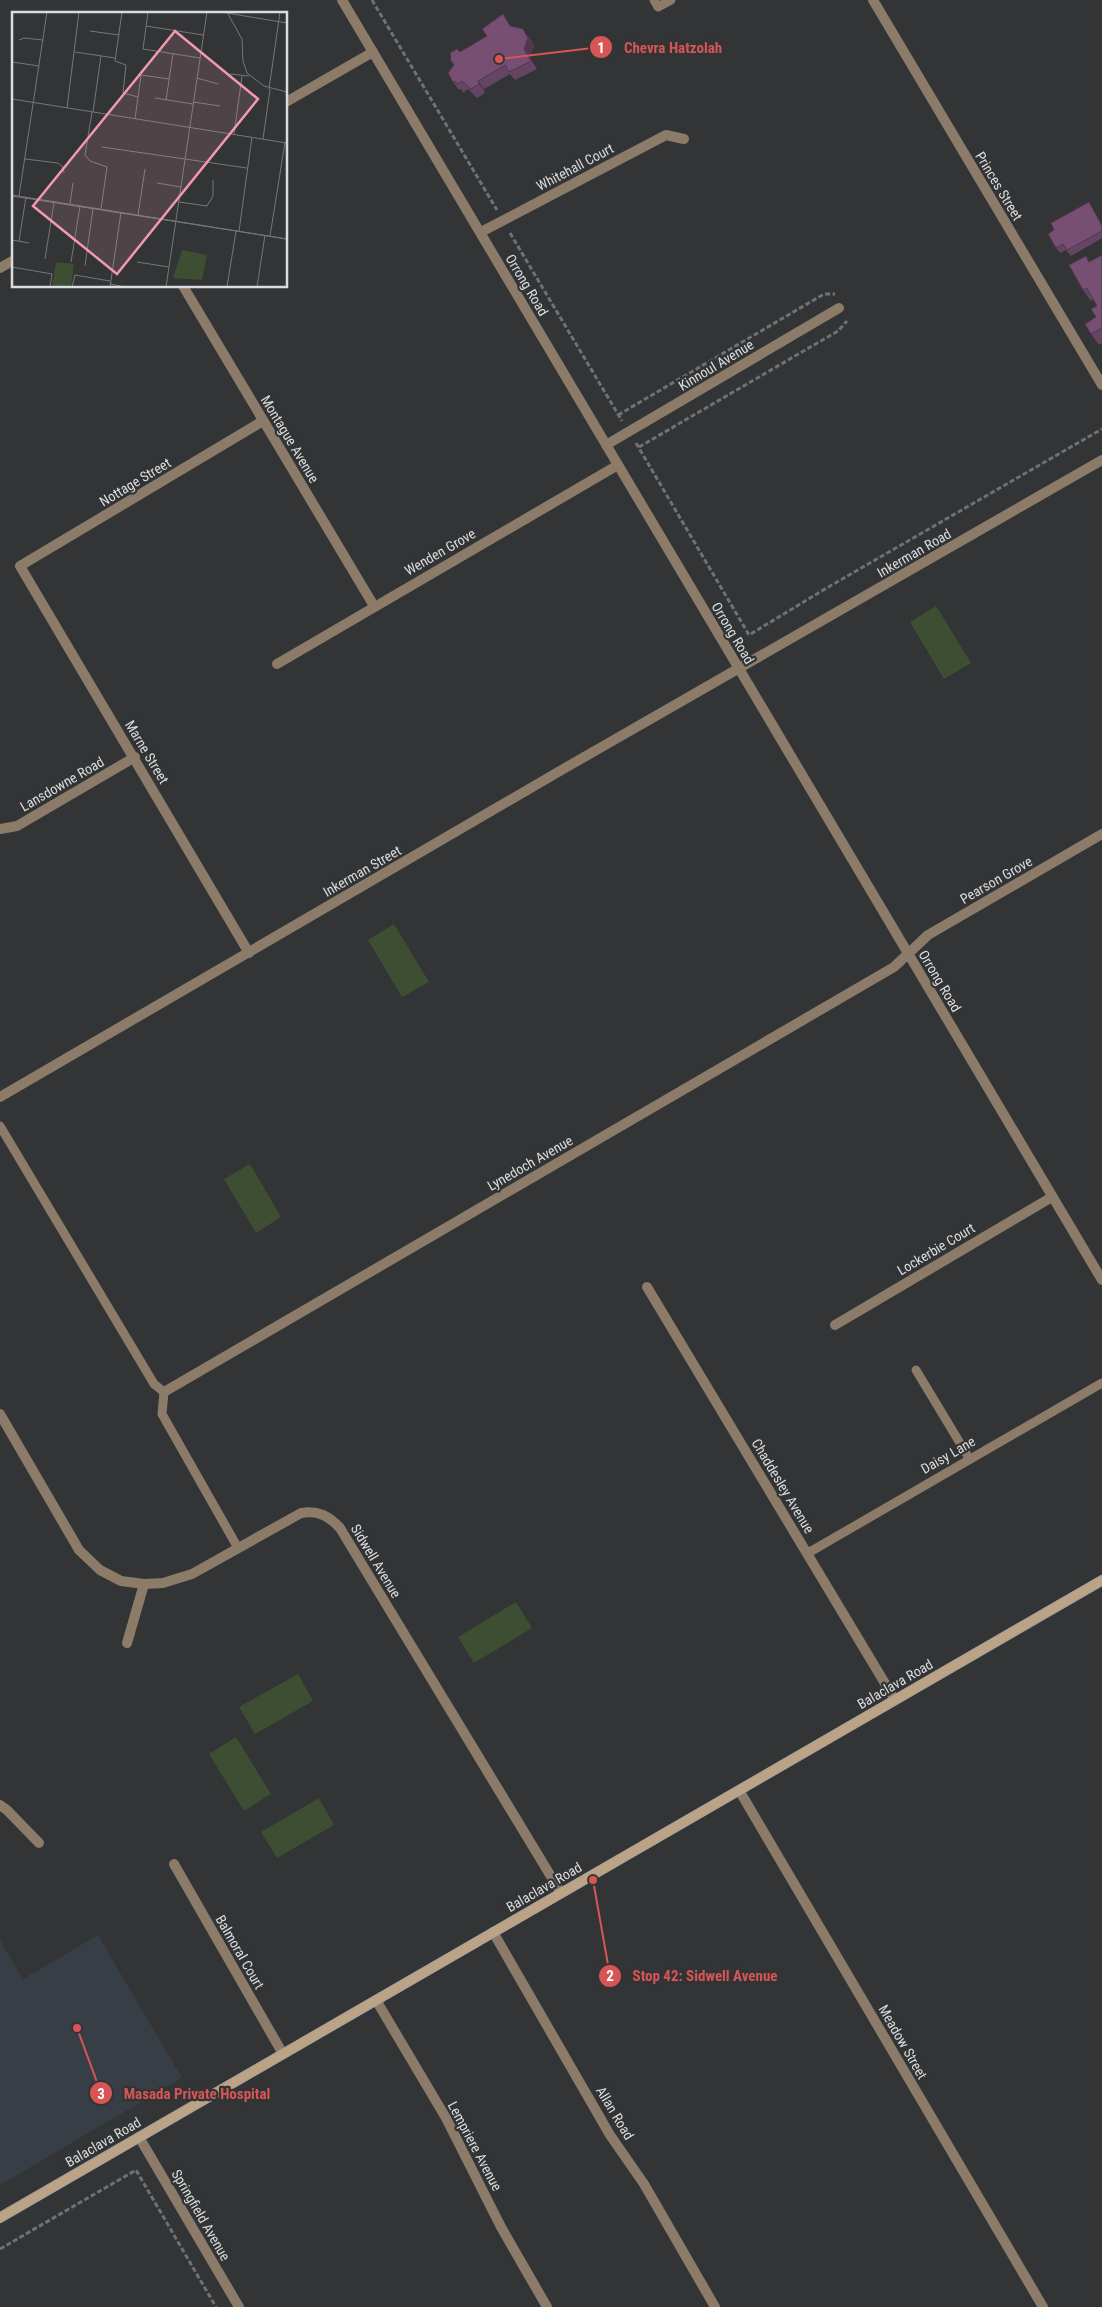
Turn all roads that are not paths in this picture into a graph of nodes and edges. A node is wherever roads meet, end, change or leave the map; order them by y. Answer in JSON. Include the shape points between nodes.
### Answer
{"nodes":[{"id":1,"x":342,"y":0,"type":"edge"},
{"id":2,"x":654,"y":0,"type":"edge"},
{"id":3,"x":670,"y":0,"type":"edge"},
{"id":4,"x":873,"y":0,"type":"edge"},
{"id":5,"x":373,"y":52,"type":"junction"},
{"id":6,"x":288,"y":101,"type":"edge"},
{"id":7,"x":684,"y":139,"type":"dead end"},
{"id":8,"x":481,"y":232,"type":"junction"},
{"id":9,"x":12,"y":261,"type":"edge"},
{"id":10,"x":0,"y":268,"type":"edge"},
{"id":11,"x":185,"y":288,"type":"edge"},
{"id":12,"x":839,"y":308,"type":"dead end"},
{"id":13,"x":1102,"y":385,"type":"edge"},
{"id":14,"x":263,"y":421,"type":"junction"},
{"id":15,"x":606,"y":445,"type":"junction"},
{"id":16,"x":1102,"y":460,"type":"edge"},
{"id":17,"x":618,"y":465,"type":"junction"},
{"id":18,"x":20,"y":566,"type":"joint"},
{"id":19,"x":374,"y":606,"type":"junction"},
{"id":20,"x":277,"y":664,"type":"dead end"},
{"id":21,"x":738,"y":668,"type":"junction"},
{"id":22,"x":135,"y":757,"type":"junction"},
{"id":23,"x":0,"y":829,"type":"edge"},
{"id":24,"x":1102,"y":834,"type":"edge"},
{"id":25,"x":249,"y":953,"type":"junction"},
{"id":26,"x":907,"y":953,"type":"junction"},
{"id":27,"x":0,"y":1097,"type":"edge"},
{"id":28,"x":0,"y":1126,"type":"edge"},
{"id":29,"x":1052,"y":1197,"type":"junction"},
{"id":30,"x":1102,"y":1280,"type":"edge"},
{"id":31,"x":647,"y":1288,"type":"dead end"},
{"id":32,"x":835,"y":1325,"type":"dead end"},
{"id":33,"x":916,"y":1370,"type":"dead end"},
{"id":34,"x":1102,"y":1383,"type":"edge"},
{"id":35,"x":164,"y":1392,"type":"junction"},
{"id":36,"x":0,"y":1414,"type":"edge"},
{"id":37,"x":970,"y":1458,"type":"junction"},
{"id":38,"x":238,"y":1548,"type":"junction"},
{"id":39,"x":808,"y":1553,"type":"junction"},
{"id":40,"x":1102,"y":1580,"type":"edge"},
{"id":41,"x":144,"y":1584,"type":"junction"},
{"id":42,"x":127,"y":1643,"type":"dead end"},
{"id":43,"x":895,"y":1700,"type":"junction"},
{"id":44,"x":739,"y":1790,"type":"junction"},
{"id":45,"x":0,"y":1805,"type":"edge"},
{"id":46,"x":39,"y":1843,"type":"dead end"},
{"id":47,"x":174,"y":1864,"type":"dead end"},
{"id":48,"x":561,"y":1893,"type":"junction"},
{"id":49,"x":493,"y":1932,"type":"junction"},
{"id":50,"x":376,"y":2000,"type":"junction"},
{"id":51,"x":283,"y":2054,"type":"junction"},
{"id":52,"x":139,"y":2137,"type":"junction"},
{"id":53,"x":0,"y":2218,"type":"edge"},
{"id":54,"x":239,"y":2307,"type":"edge"},
{"id":55,"x":547,"y":2307,"type":"edge"},
{"id":56,"x":715,"y":2307,"type":"edge"},
{"id":57,"x":1043,"y":2307,"type":"edge"}],
"edges":[{"from":1,"to":5,"type":"street","name":"Orrong Road"},
{"from":2,"to":3,"type":"lane","via":[[658,7]]},
{"from":4,"to":13,"type":"street","name":"Princes Street"},
{"from":5,"to":6,"type":"street"},
{"from":5,"to":8,"type":"street","name":"Orrong Road"},
{"from":7,"to":8,"type":"street","name":"Whitehall Court","via":[[666,135]]},
{"from":8,"to":15,"type":"street","name":"Orrong Road"},
{"from":9,"to":10,"type":"street"},
{"from":11,"to":14,"type":"street","name":"Montague Avenue"},
{"from":12,"to":15,"type":"street","name":"Kinnoul Avenue"},
{"from":14,"to":18,"type":"street","name":"Nottage Street"},
{"from":14,"to":19,"type":"street","name":"Montague Avenue"},
{"from":15,"to":17,"type":"street","name":"Orrong Road"},
{"from":16,"to":21,"type":"street","name":"Inkerman Road"},
{"from":17,"to":19,"type":"street","name":"Wenden Grove"},
{"from":17,"to":21,"type":"street","name":"Orrong Road"},
{"from":18,"to":22,"type":"street","name":"Marne Street"},
{"from":19,"to":20,"type":"street","name":"Wenden Grove"},
{"from":21,"to":25,"type":"street","name":"Inkerman Street"},
{"from":21,"to":26,"type":"street","name":"Orrong Road"},
{"from":22,"to":23,"type":"street","name":"Lansdowne Road","via":[[17,826]]},
{"from":22,"to":25,"type":"street","name":"Marne Street"},
{"from":24,"to":26,"type":"street","name":"Pearson Grove","via":[[928,935]]},
{"from":25,"to":27,"type":"street","name":"Inkerman Street"},
{"from":26,"to":29,"type":"street","name":"Orrong Road"},
{"from":26,"to":35,"type":"street","name":"Lynedoch Avenue","via":[[894,967]]},
{"from":28,"to":35,"type":"lane","via":[[154,1384]]},
{"from":29,"to":30,"type":"street","name":"Orrong Road"},
{"from":29,"to":32,"type":"street","name":"Lockerbie Court"},
{"from":31,"to":39,"type":"street","name":"Chaddesley Avenue"},
{"from":33,"to":37,"type":"lane"},
{"from":34,"to":37,"type":"lane","name":"Daisy Lane"},
{"from":35,"to":38,"type":"lane","via":[[162,1414]]},
{"from":36,"to":41,"type":"street","name":"Sidwell Avenue","via":[[84,1556],[110,1576]]},
{"from":37,"to":39,"type":"lane","name":"Daisy Lane"},
{"from":38,"to":41,"type":"street","name":"Sidwell Avenue","via":[[192,1574],[163,1583]]},
{"from":38,"to":48,"type":"street","name":"Sidwell Avenue","via":[[302,1513],[317,1512],[333,1520]]},
{"from":39,"to":43,"type":"street","name":"Chaddesley Avenue"},
{"from":40,"to":43,"type":"main road","name":"Balaclava Road"},
{"from":41,"to":42,"type":"street"},
{"from":43,"to":44,"type":"main road","name":"Balaclava Road"},
{"from":44,"to":48,"type":"main road","name":"Balaclava Road"},
{"from":44,"to":57,"type":"street","name":"Meadow Street"},
{"from":45,"to":46,"type":"street"},
{"from":47,"to":51,"type":"street","name":"Balmoral Court"},
{"from":48,"to":49,"type":"main road","name":"Balaclava Road"},
{"from":49,"to":50,"type":"main road","name":"Balaclava Road"},
{"from":49,"to":56,"type":"street","name":"Allan Road","via":[[610,2135],[644,2184]]},
{"from":50,"to":51,"type":"main road","name":"Balaclava Road"},
{"from":50,"to":55,"type":"street","name":"Lempriere Avenue","via":[[446,2118],[501,2227]]},
{"from":51,"to":52,"type":"main road","name":"Balaclava Road"},
{"from":52,"to":53,"type":"main road","name":"Balaclava Road"},
{"from":52,"to":54,"type":"street","name":"Springfield Avenue"}]}
